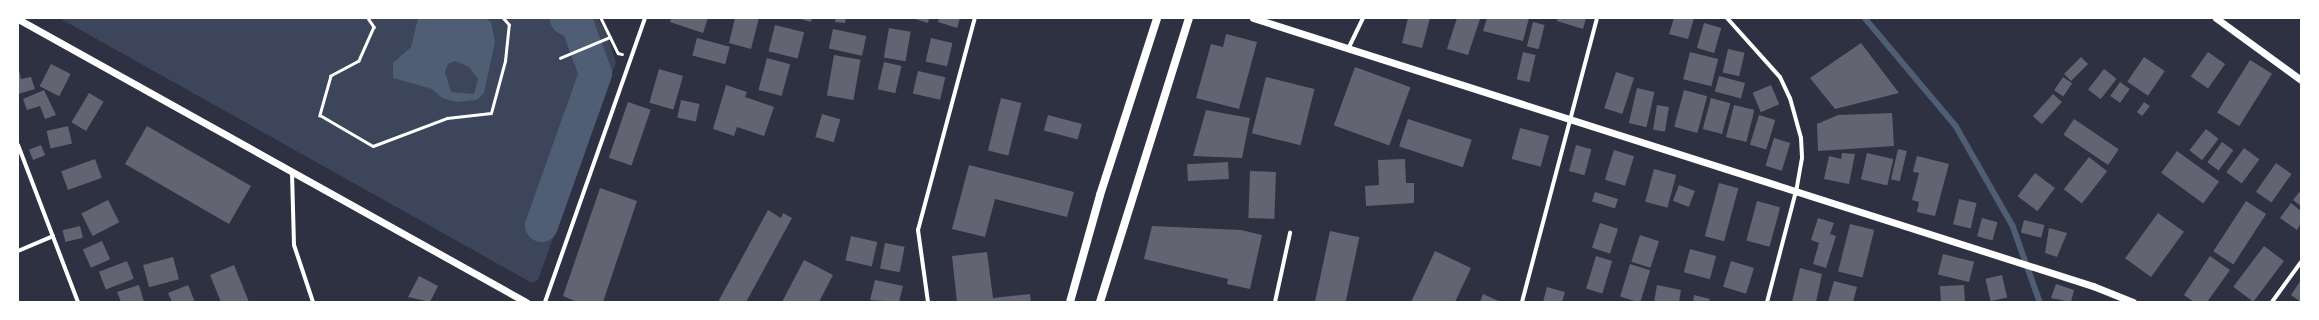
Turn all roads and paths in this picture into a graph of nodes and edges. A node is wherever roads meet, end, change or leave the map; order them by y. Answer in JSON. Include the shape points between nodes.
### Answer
{"nodes":[{"id":1,"x":368,"y":18,"type":"edge"},
{"id":2,"x":503,"y":18,"type":"edge"},
{"id":3,"x":601,"y":18,"type":"edge"},
{"id":4,"x":645,"y":18,"type":"edge"},
{"id":5,"x":975,"y":18,"type":"edge"},
{"id":6,"x":1157,"y":18,"type":"edge"},
{"id":7,"x":1188,"y":18,"type":"edge"},
{"id":8,"x":1253,"y":18,"type":"edge"},
{"id":9,"x":1363,"y":18,"type":"edge"},
{"id":10,"x":1597,"y":18,"type":"edge"},
{"id":11,"x":1728,"y":18,"type":"edge"},
{"id":12,"x":2216,"y":18,"type":"edge"},
{"id":13,"x":18,"y":19,"type":"edge"},
{"id":14,"x":610,"y":37,"type":"junction"},
{"id":15,"x":1349,"y":47,"type":"junction"},
{"id":16,"x":632,"y":54,"type":"junction"},
{"id":17,"x":560,"y":58,"type":"dead end"},
{"id":18,"x":2301,"y":80,"type":"edge"},
{"id":19,"x":1572,"y":120,"type":"junction"},
{"id":20,"x":18,"y":145,"type":"edge"},
{"id":21,"x":292,"y":174,"type":"junction"},
{"id":22,"x":1796,"y":191,"type":"junction"},
{"id":23,"x":1290,"y":233,"type":"dead end"},
{"id":24,"x":52,"y":236,"type":"junction"},
{"id":25,"x":18,"y":251,"type":"edge"},
{"id":26,"x":2301,"y":262,"type":"edge"},
{"id":27,"x":78,"y":302,"type":"edge"},
{"id":28,"x":313,"y":302,"type":"edge"},
{"id":29,"x":526,"y":302,"type":"edge"},
{"id":30,"x":545,"y":302,"type":"edge"},
{"id":31,"x":928,"y":302,"type":"edge"},
{"id":32,"x":1070,"y":302,"type":"edge"},
{"id":33,"x":1100,"y":302,"type":"edge"},
{"id":34,"x":1275,"y":302,"type":"edge"},
{"id":35,"x":1522,"y":302,"type":"edge"},
{"id":36,"x":1767,"y":302,"type":"edge"},
{"id":37,"x":2132,"y":302,"type":"edge"},
{"id":38,"x":2272,"y":302,"type":"edge"}],
"edges":[{"from":1,"to":2,"type":"path","via":[[374,27],[359,61],[331,76],[320,115],[374,146],[448,118],[491,113],[505,61],[509,25]]},
{"from":3,"to":14,"type":"path"},
{"from":4,"to":16,"type":"street"},
{"from":5,"to":31,"type":"street","via":[[918,230]]},
{"from":6,"to":32,"type":"main road","via":[[1100,195]]},
{"from":7,"to":33,"type":"main road"},
{"from":8,"to":15,"type":"street"},
{"from":9,"to":15,"type":"street"},
{"from":10,"to":19,"type":"street"},
{"from":11,"to":22,"type":"street","via":[[1780,77],[1790,98],[1802,158]]},
{"from":12,"to":18,"type":"street"},
{"from":13,"to":21,"type":"street"},
{"from":14,"to":16,"type":"path","via":[[618,54]]},
{"from":14,"to":17,"type":"path"},
{"from":15,"to":19,"type":"street"},
{"from":16,"to":30,"type":"street"},
{"from":19,"to":22,"type":"street"},
{"from":19,"to":35,"type":"street"},
{"from":20,"to":24,"type":"street"},
{"from":21,"to":28,"type":"street","via":[[294,245]]},
{"from":21,"to":29,"type":"street"},
{"from":22,"to":36,"type":"street"},
{"from":22,"to":37,"type":"street","via":[[2093,286]]},
{"from":23,"to":34,"type":"street"},
{"from":24,"to":25,"type":"street"},
{"from":24,"to":27,"type":"street"},
{"from":26,"to":38,"type":"street"}]}
